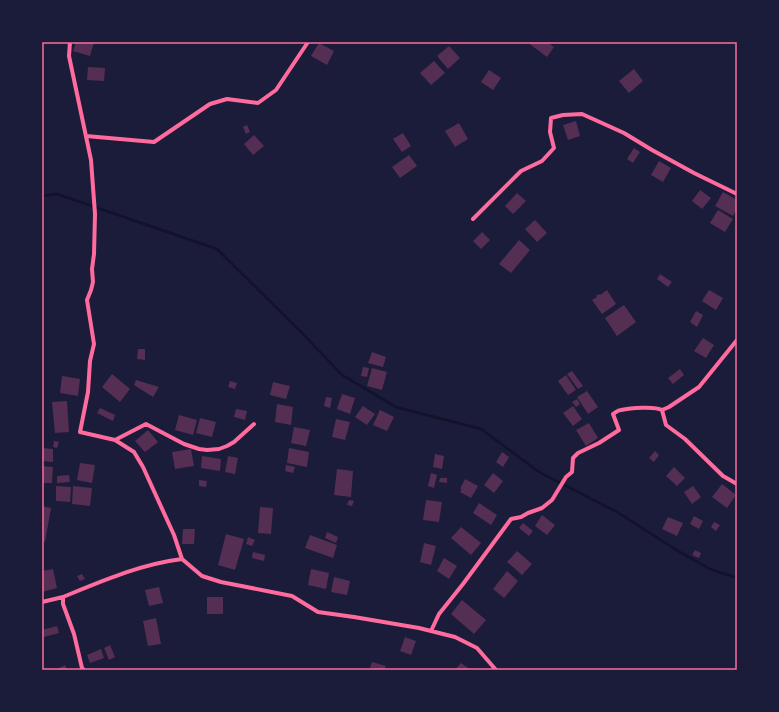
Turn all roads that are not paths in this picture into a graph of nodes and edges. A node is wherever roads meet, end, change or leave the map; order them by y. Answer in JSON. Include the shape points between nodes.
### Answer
{"nodes":[{"id":1,"x":70,"y":42,"type":"edge"},
{"id":2,"x":308,"y":42,"type":"edge"},
{"id":3,"x":86,"y":136,"type":"junction"},
{"id":4,"x":737,"y":194,"type":"edge"},
{"id":5,"x":473,"y":219,"type":"dead end"},
{"id":6,"x":737,"y":340,"type":"edge"},
{"id":7,"x":662,"y":410,"type":"junction"},
{"id":8,"x":254,"y":424,"type":"dead end"},
{"id":9,"x":115,"y":440,"type":"junction"},
{"id":10,"x":737,"y":484,"type":"edge"},
{"id":11,"x":182,"y":559,"type":"junction"},
{"id":12,"x":63,"y":597,"type":"junction"},
{"id":13,"x":42,"y":602,"type":"edge"},
{"id":14,"x":431,"y":631,"type":"junction"},
{"id":15,"x":83,"y":669,"type":"edge"},
{"id":16,"x":77,"y":670,"type":"edge"},
{"id":17,"x":496,"y":670,"type":"edge"}],
"edges":[{"from":1,"to":3,"type":"street","via":[[69,56]]},
{"from":2,"to":3,"type":"street","via":[[276,90],[258,103],[228,99],[210,104],[154,142]]},
{"from":3,"to":9,"type":"street","via":[[91,160],[95,214],[93,282],[87,300],[94,344],[80,432]]},
{"from":4,"to":5,"type":"street","via":[[602,122],[582,114],[563,115],[551,118],[550,132],[554,148],[542,161],[521,171]]},
{"from":6,"to":7,"type":"street","via":[[699,387]]},
{"from":7,"to":10,"type":"street","via":[[666,425],[685,439],[723,476]]},
{"from":7,"to":14,"type":"street","via":[[644,408],[620,410],[613,414],[619,430],[573,458],[572,472],[552,500],[542,508],[510,519],[439,614]]},
{"from":8,"to":9,"type":"street","via":[[234,442],[219,449],[199,449],[173,439],[147,424]]},
{"from":9,"to":11,"type":"street","via":[[134,452],[143,467],[174,535]]},
{"from":11,"to":12,"type":"street","via":[[128,572]]},
{"from":11,"to":14,"type":"street","via":[[202,576],[292,596],[318,612]]},
{"from":12,"to":13,"type":"street"},
{"from":12,"to":15,"type":"street"},
{"from":14,"to":17,"type":"street","via":[[455,637],[477,648]]},
{"from":15,"to":16,"type":"street"}]}
